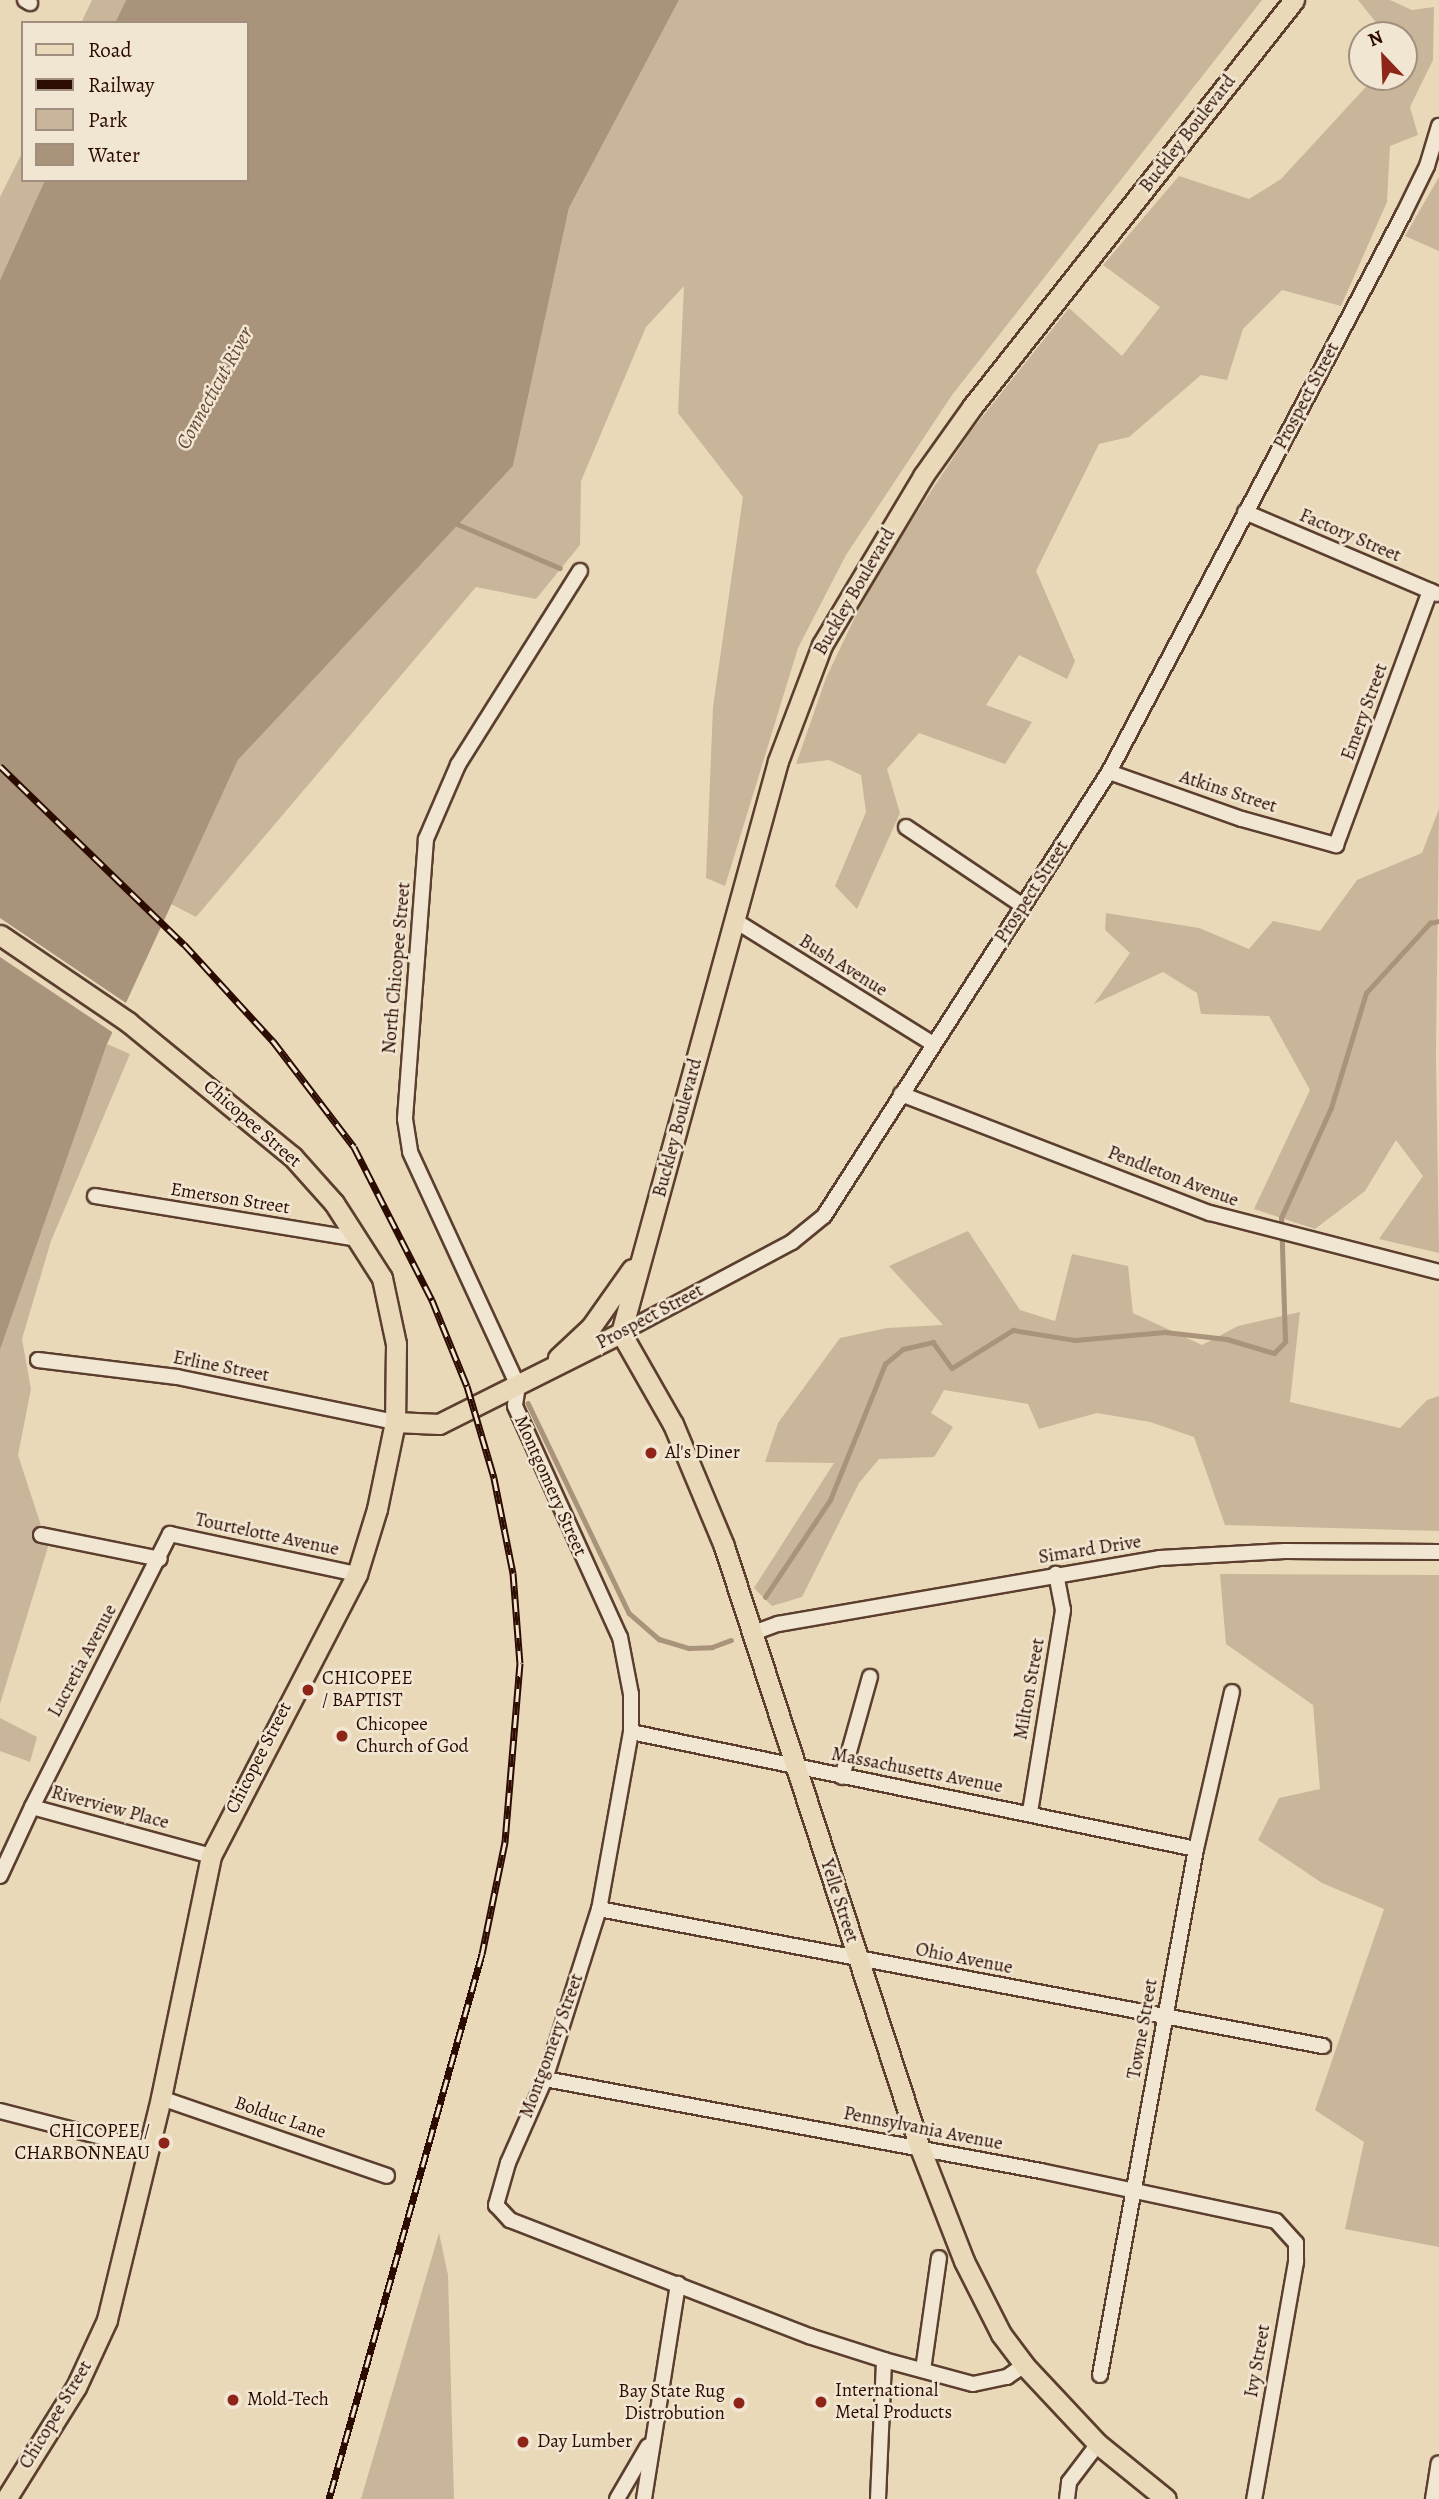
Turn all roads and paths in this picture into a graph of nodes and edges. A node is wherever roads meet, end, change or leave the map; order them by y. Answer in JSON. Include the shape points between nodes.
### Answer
{"nodes":[{"id":1,"x":1294,"y":0,"type":"edge"},
{"id":2,"x":1439,"y":126,"type":"edge"},
{"id":3,"x":1245,"y":512,"type":"junction"},
{"id":4,"x":580,"y":571,"type":"dead end"},
{"id":5,"x":1436,"y":591,"type":"edge"},
{"id":6,"x":1109,"y":772,"type":"junction"},
{"id":7,"x":906,"y":827,"type":"dead end"},
{"id":8,"x":1336,"y":845,"type":"joint"},
{"id":9,"x":1023,"y":906,"type":"junction"},
{"id":10,"x":734,"y":920,"type":"junction"},
{"id":11,"x":0,"y":935,"type":"edge"},
{"id":12,"x":933,"y":1044,"type":"junction"},
{"id":13,"x":901,"y":1094,"type":"junction"},
{"id":14,"x":95,"y":1196,"type":"dead end"},
{"id":15,"x":358,"y":1239,"type":"junction"},
{"id":16,"x":646,"y":1247,"type":"junction"},
{"id":17,"x":1439,"y":1272,"type":"edge"},
{"id":18,"x":621,"y":1333,"type":"junction"},
{"id":19,"x":38,"y":1360,"type":"dead end"},
{"id":20,"x":539,"y":1375,"type":"junction"},
{"id":21,"x":518,"y":1386,"type":"junction"},
{"id":22,"x":396,"y":1422,"type":"junction"},
{"id":23,"x":170,"y":1534,"type":"joint"},
{"id":24,"x":41,"y":1535,"type":"dead end"},
{"id":25,"x":1439,"y":1552,"type":"edge"},
{"id":26,"x":160,"y":1559,"type":"junction"},
{"id":27,"x":357,"y":1574,"type":"junction"},
{"id":28,"x":1056,"y":1574,"type":"junction"},
{"id":29,"x":753,"y":1633,"type":"junction"},
{"id":30,"x":870,"y":1677,"type":"dead end"},
{"id":31,"x":1231,"y":1692,"type":"dead end"},
{"id":32,"x":631,"y":1732,"type":"junction"},
{"id":33,"x":795,"y":1766,"type":"junction"},
{"id":34,"x":842,"y":1777,"type":"junction"},
{"id":35,"x":32,"y":1807,"type":"junction"},
{"id":36,"x":1030,"y":1812,"type":"junction"},
{"id":37,"x":1196,"y":1849,"type":"junction"},
{"id":38,"x":211,"y":1856,"type":"junction"},
{"id":39,"x":0,"y":1876,"type":"edge"},
{"id":40,"x":599,"y":1909,"type":"junction"},
{"id":41,"x":858,"y":1958,"type":"junction"},
{"id":42,"x":1164,"y":2018,"type":"junction"},
{"id":43,"x":1322,"y":2046,"type":"dead end"},
{"id":44,"x":545,"y":2079,"type":"junction"},
{"id":45,"x":161,"y":2098,"type":"junction"},
{"id":46,"x":0,"y":2111,"type":"edge"},
{"id":47,"x":920,"y":2148,"type":"junction"},
{"id":48,"x":148,"y":2149,"type":"junction"},
{"id":49,"x":387,"y":2176,"type":"dead end"},
{"id":50,"x":1135,"y":2190,"type":"junction"},
{"id":51,"x":1289,"y":2232,"type":"joint"},
{"id":52,"x":939,"y":2258,"type":"dead end"},
{"id":53,"x":678,"y":2284,"type":"junction"},
{"id":54,"x":884,"y":2360,"type":"junction"},
{"id":55,"x":1024,"y":2365,"type":"junction"},
{"id":56,"x":923,"y":2370,"type":"junction"},
{"id":57,"x":1100,"y":2375,"type":"dead end"},
{"id":58,"x":654,"y":2434,"type":"junction"},
{"id":59,"x":1098,"y":2444,"type":"junction"},
{"id":60,"x":1439,"y":2463,"type":"edge"},
{"id":61,"x":6,"y":2499,"type":"edge"},
{"id":62,"x":617,"y":2499,"type":"edge"},
{"id":63,"x":644,"y":2499,"type":"edge"},
{"id":64,"x":878,"y":2499,"type":"edge"},
{"id":65,"x":1068,"y":2499,"type":"edge"},
{"id":66,"x":1166,"y":2499,"type":"edge"},
{"id":67,"x":1254,"y":2499,"type":"edge"},
{"id":68,"x":1433,"y":2499,"type":"edge"}],
"edges":[{"from":1,"to":10,"type":"main road","name":"Buckley Boulevard","via":[[972,407],[854,588],[822,645],[799,701]]},
{"from":2,"to":3,"type":"street","name":"Prospect Street","via":[[1427,166],[1403,215]]},
{"from":3,"to":5,"type":"street","name":"Factory Street"},
{"from":3,"to":6,"type":"street","name":"Prospect Street"},
{"from":4,"to":21,"type":"street","name":"North Chicopee Street","via":[[438,803],[426,839],[412,996],[405,1119],[410,1152]]},
{"from":5,"to":8,"type":"street","name":"Emery Street"},
{"from":6,"to":8,"type":"street","name":"Atkins Street","via":[[1242,819]]},
{"from":6,"to":9,"type":"street","name":"Prospect Street"},
{"from":7,"to":9,"type":"street"},
{"from":9,"to":12,"type":"street","name":"Prospect Street"},
{"from":10,"to":12,"type":"street","name":"Bush Avenue"},
{"from":10,"to":16,"type":"main road","name":"Buckley Boulevard"},
{"from":11,"to":15,"type":"main road","name":"Chicopee Street","via":[[128,1022],[292,1156],[334,1203]]},
{"from":12,"to":13,"type":"street","name":"Prospect Street"},
{"from":13,"to":17,"type":"street","name":"Pendleton Avenue","via":[[1264,1230]]},
{"from":13,"to":18,"type":"street","name":"Prospect Street","via":[[812,1229]]},
{"from":14,"to":15,"type":"street","name":"Emerson Street"},
{"from":15,"to":22,"type":"main road","name":"Chicopee Street","via":[[382,1278],[390,1303],[396,1344]]},
{"from":16,"to":18,"type":"main road","name":"Buckley Boulevard"},
{"from":16,"to":20,"type":"main road","via":[[591,1327]]},
{"from":18,"to":20,"type":"main road","name":"Prospect Street"},
{"from":18,"to":29,"type":"main road","name":"Yelle Street","via":[[673,1424]]},
{"from":19,"to":22,"type":"street","name":"Erline Street","via":[[177,1377]]},
{"from":20,"to":21,"type":"main road","name":"Prospect Street"},
{"from":21,"to":22,"type":"main road","name":"Prospect Street","via":[[439,1424]]},
{"from":21,"to":32,"type":"street","name":"Montgomery Street","via":[[515,1406],[620,1637],[631,1694]]},
{"from":22,"to":27,"type":"main road","name":"Chicopee Street"},
{"from":23,"to":26,"type":"street","name":"Lucretia Avenue"},
{"from":23,"to":27,"type":"street","name":"Tourtelotte Avenue"},
{"from":24,"to":26,"type":"street"},
{"from":25,"to":28,"type":"street","name":"Simard Drive","via":[[1217,1555]]},
{"from":26,"to":35,"type":"street","name":"Lucretia Avenue","via":[[69,1726]]},
{"from":27,"to":38,"type":"main road","name":"Chicopee Street"},
{"from":28,"to":29,"type":"street","name":"Simard Drive","via":[[778,1624]]},
{"from":28,"to":36,"type":"street","name":"Milton Street","via":[[1063,1610]]},
{"from":29,"to":33,"type":"main road","name":"Yelle Street"},
{"from":30,"to":34,"type":"street"},
{"from":31,"to":37,"type":"street","name":"Towne Street"},
{"from":32,"to":33,"type":"street","name":"Massachusetts Avenue"},
{"from":32,"to":40,"type":"street","name":"Montgomery Street"},
{"from":33,"to":34,"type":"street","name":"Massachusetts Avenue"},
{"from":33,"to":41,"type":"main road","name":"Yelle Street"},
{"from":34,"to":36,"type":"street","name":"Massachusetts Avenue"},
{"from":35,"to":38,"type":"street","name":"Riverview Place"},
{"from":35,"to":39,"type":"street","name":"Riverview Place"},
{"from":36,"to":37,"type":"street","name":"Massachusetts Avenue"},
{"from":37,"to":42,"type":"street","name":"Towne Street"},
{"from":38,"to":45,"type":"main road","name":"Chicopee Street"},
{"from":40,"to":41,"type":"street","name":"Ohio Avenue"},
{"from":40,"to":44,"type":"street","name":"Montgomery Street"},
{"from":41,"to":42,"type":"street","name":"Ohio Avenue"},
{"from":41,"to":47,"type":"main road","name":"Yelle Street"},
{"from":42,"to":43,"type":"street","name":"Ohio Avenue"},
{"from":42,"to":50,"type":"street","name":"Towne Street"},
{"from":44,"to":47,"type":"street","name":"Pennsylvania Avenue"},
{"from":44,"to":53,"type":"street","name":"Montgomery Street","via":[[496,2194],[500,2213],[510,2221]]},
{"from":45,"to":48,"type":"main road","name":"Chicopee Street"},
{"from":45,"to":49,"type":"street","name":"Bolduc Lane"},
{"from":46,"to":48,"type":"street"},
{"from":47,"to":50,"type":"street","name":"Pennsylvania Avenue"},
{"from":47,"to":55,"type":"main road","name":"Yelle Street","via":[[964,2261],[1001,2333]]},
{"from":48,"to":61,"type":"main road","name":"Chicopee Street","via":[[107,2320],[76,2387]]},
{"from":50,"to":51,"type":"street","name":"Pennsylvania Avenue","via":[[1266,2218]]},
{"from":50,"to":57,"type":"street","name":"Towne Street"},
{"from":51,"to":67,"type":"street","name":"Ivy Street","via":[[1296,2243],[1296,2262]]},
{"from":52,"to":56,"type":"street"},
{"from":53,"to":54,"type":"street","name":"Montgomery Street"},
{"from":53,"to":58,"type":"street"},
{"from":54,"to":56,"type":"street","name":"Montgomery Street"},
{"from":54,"to":64,"type":"street"},
{"from":55,"to":56,"type":"street","name":"Montgomery Street","via":[[994,2382],[973,2384]]},
{"from":55,"to":59,"type":"main road","name":"Yelle Street"},
{"from":58,"to":62,"type":"street"},
{"from":58,"to":63,"type":"street"},
{"from":59,"to":65,"type":"street","via":[[1069,2482]]},
{"from":59,"to":66,"type":"main road"},
{"from":60,"to":68,"type":"street"}]}
